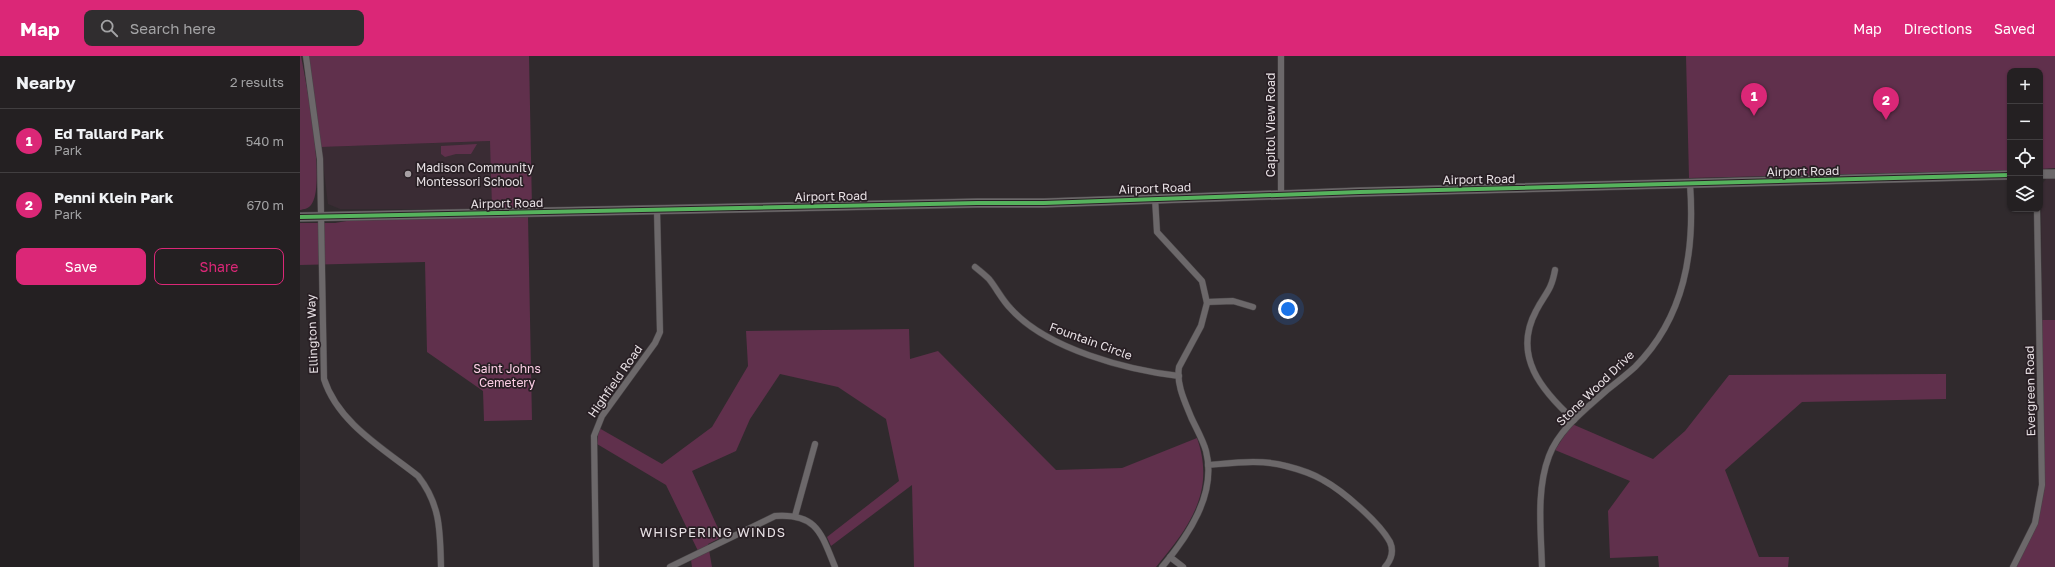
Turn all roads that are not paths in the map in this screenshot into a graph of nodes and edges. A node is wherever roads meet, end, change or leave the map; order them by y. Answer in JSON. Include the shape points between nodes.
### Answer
{"nodes":[{"id":1,"x":306,"y":56,"type":"edge"},
{"id":2,"x":1281,"y":56,"type":"edge"},
{"id":3,"x":2043,"y":174,"type":"edge"},
{"id":4,"x":2055,"y":174,"type":"edge"},
{"id":5,"x":2007,"y":175,"type":"edge"},
{"id":6,"x":1690,"y":184,"type":"junction"},
{"id":7,"x":1281,"y":194,"type":"junction"},
{"id":8,"x":1155,"y":198,"type":"junction"},
{"id":9,"x":657,"y":210,"type":"junction"},
{"id":10,"x":2037,"y":212,"type":"edge"},
{"id":11,"x":320,"y":216,"type":"junction"},
{"id":12,"x":300,"y":217,"type":"edge"},
{"id":13,"x":975,"y":268,"type":"dead end"},
{"id":14,"x":1555,"y":270,"type":"dead end"},
{"id":15,"x":1207,"y":302,"type":"junction"},
{"id":16,"x":1252,"y":307,"type":"dead end"},
{"id":17,"x":1179,"y":376,"type":"junction"},
{"id":18,"x":1574,"y":420,"type":"junction"},
{"id":19,"x":815,"y":444,"type":"dead end"},
{"id":20,"x":1208,"y":465,"type":"junction"},
{"id":21,"x":795,"y":516,"type":"junction"},
{"id":22,"x":1170,"y":557,"type":"junction"},
{"id":23,"x":441,"y":567,"type":"edge"},
{"id":24,"x":596,"y":567,"type":"edge"},
{"id":25,"x":670,"y":567,"type":"edge"},
{"id":26,"x":835,"y":567,"type":"edge"},
{"id":27,"x":1162,"y":567,"type":"edge"},
{"id":28,"x":1182,"y":567,"type":"edge"},
{"id":29,"x":1385,"y":567,"type":"edge"},
{"id":30,"x":1542,"y":567,"type":"edge"},
{"id":31,"x":2013,"y":567,"type":"edge"}],
"edges":[{"from":1,"to":11,"type":"street","name":"Ellington Way","via":[[320,159]]},
{"from":2,"to":7,"type":"street","name":"Capitol View Road"},
{"from":3,"to":4,"type":"street"},
{"from":5,"to":6,"type":"street","name":"Airport Road"},
{"from":6,"to":7,"type":"street","name":"Airport Road"},
{"from":6,"to":18,"type":"street","name":"Stone Wood Drive","via":[[1691,247],[1674,309],[1663,329],[1635,366]]},
{"from":7,"to":8,"type":"street","name":"Airport Road"},
{"from":8,"to":9,"type":"street","name":"Airport Road","via":[[1044,203]]},
{"from":8,"to":15,"type":"street","via":[[1157,232],[1202,281]]},
{"from":9,"to":11,"type":"street","name":"Airport Road"},
{"from":9,"to":24,"type":"street","name":"Highfield Road","via":[[660,332],[656,343],[602,416],[594,436]]},
{"from":10,"to":31,"type":"street","name":"Evergreen Road","via":[[2042,486],[2035,523]]},
{"from":11,"to":12,"type":"street","name":"Airport Road"},
{"from":11,"to":23,"type":"street","name":"Ellington Way","via":[[323,366],[328,390],[352,423],[418,476],[427,487],[438,514]]},
{"from":13,"to":17,"type":"street","name":"Fountain Circle","via":[[989,279],[1011,310],[1040,334],[1081,352],[1128,367]]},
{"from":14,"to":18,"type":"street","via":[[1552,286],[1535,312],[1527,334],[1527,352],[1540,382]]},
{"from":15,"to":16,"type":"street","via":[[1233,301]]},
{"from":15,"to":17,"type":"street","via":[[1201,326],[1179,367]]},
{"from":17,"to":20,"type":"street","via":[[1182,396],[1206,451]]},
{"from":18,"to":30,"type":"street","name":"Stone Wood Drive","via":[[1549,454],[1543,474]]},
{"from":19,"to":21,"type":"street"},
{"from":20,"to":22,"type":"street","via":[[1208,480],[1202,505],[1178,548]]},
{"from":20,"to":29,"type":"street","via":[[1260,462],[1286,466],[1323,480],[1364,511],[1390,542],[1392,553]]},
{"from":21,"to":25,"type":"street","via":[[775,516]]},
{"from":21,"to":26,"type":"street","via":[[816,526],[824,538]]},
{"from":22,"to":27,"type":"street"},
{"from":22,"to":28,"type":"street"}]}
